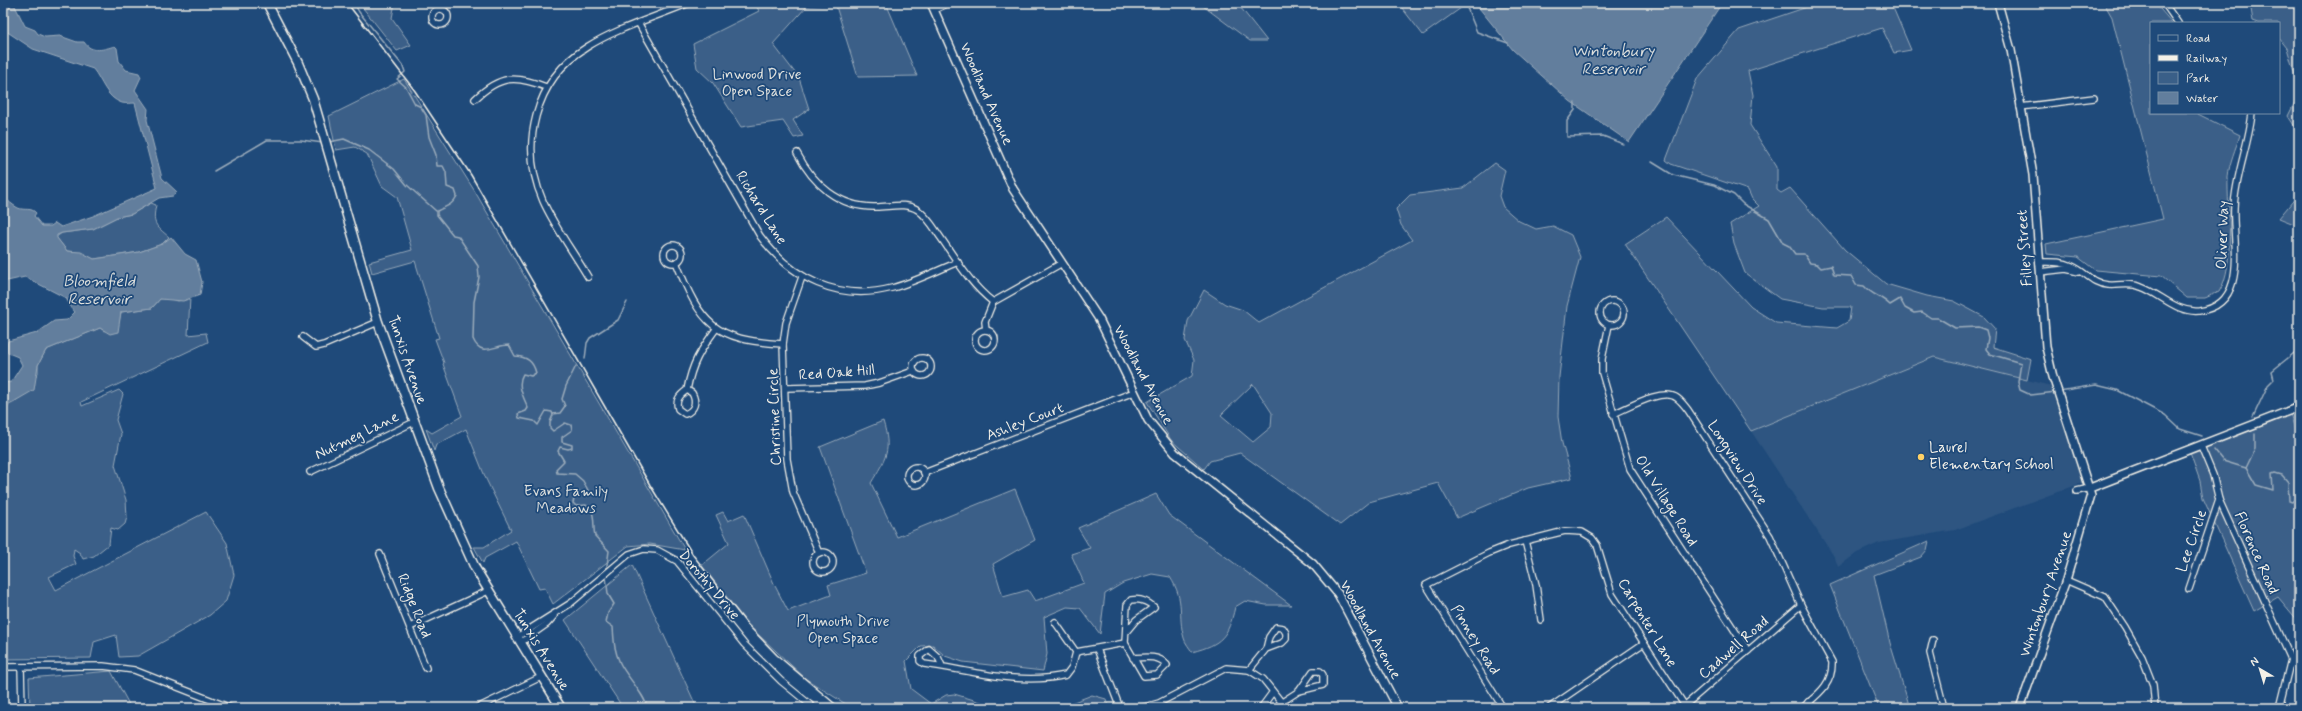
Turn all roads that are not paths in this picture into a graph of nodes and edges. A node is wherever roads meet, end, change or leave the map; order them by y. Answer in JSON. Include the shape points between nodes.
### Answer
{"nodes":[{"id":1,"x":267,"y":3,"type":"edge"},
{"id":2,"x":689,"y":3,"type":"edge"},
{"id":3,"x":949,"y":3,"type":"edge"},
{"id":4,"x":1998,"y":3,"type":"edge"},
{"id":5,"x":2164,"y":3,"type":"edge"},
{"id":6,"x":933,"y":7,"type":"edge"},
{"id":7,"x":2177,"y":22,"type":"edge"},
{"id":8,"x":639,"y":24,"type":"junction"},
{"id":9,"x":546,"y":87,"type":"junction"},
{"id":10,"x":2094,"y":98,"type":"dead end"},
{"id":11,"x":475,"y":99,"type":"dead end"},
{"id":12,"x":2020,"y":107,"type":"junction"},
{"id":13,"x":2252,"y":114,"type":"edge"},
{"id":14,"x":797,"y":153,"type":"dead end"},
{"id":15,"x":676,"y":262,"type":"dead end"},
{"id":16,"x":958,"y":262,"type":"junction"},
{"id":17,"x":2039,"y":262,"type":"junction"},
{"id":18,"x":1062,"y":263,"type":"junction"},
{"id":19,"x":2040,"y":272,"type":"junction"},
{"id":20,"x":2081,"y":273,"type":"junction"},
{"id":21,"x":588,"y":277,"type":"dead end"},
{"id":22,"x":802,"y":277,"type":"junction"},
{"id":23,"x":993,"y":302,"type":"junction"},
{"id":24,"x":378,"y":322,"type":"junction"},
{"id":25,"x":1609,"y":325,"type":"junction"},
{"id":26,"x":716,"y":329,"type":"junction"},
{"id":27,"x":986,"y":330,"type":"dead end"},
{"id":28,"x":303,"y":337,"type":"dead end"},
{"id":29,"x":783,"y":344,"type":"junction"},
{"id":30,"x":913,"y":371,"type":"dead end"},
{"id":31,"x":786,"y":388,"type":"junction"},
{"id":32,"x":687,"y":390,"type":"dead end"},
{"id":33,"x":1134,"y":392,"type":"junction"},
{"id":34,"x":2297,"y":408,"type":"edge"},
{"id":35,"x":1613,"y":414,"type":"junction"},
{"id":36,"x":2299,"y":416,"type":"edge"},
{"id":37,"x":414,"y":422,"type":"junction"},
{"id":38,"x":2201,"y":446,"type":"junction"},
{"id":39,"x":310,"y":472,"type":"dead end"},
{"id":40,"x":924,"y":473,"type":"dead end"},
{"id":41,"x":2090,"y":488,"type":"junction"},
{"id":42,"x":2076,"y":491,"type":"dead end"},
{"id":43,"x":2219,"y":500,"type":"junction"},
{"id":44,"x":1525,"y":541,"type":"junction"},
{"id":45,"x":819,"y":553,"type":"dead end"},
{"id":46,"x":380,"y":554,"type":"dead end"},
{"id":47,"x":2066,"y":580,"type":"junction"},
{"id":48,"x":1426,"y":585,"type":"joint"},
{"id":49,"x":2189,"y":589,"type":"dead end"},
{"id":50,"x":488,"y":591,"type":"junction"},
{"id":51,"x":1801,"y":605,"type":"junction"},
{"id":52,"x":1541,"y":620,"type":"dead end"},
{"id":53,"x":1055,"y":622,"type":"dead end"},
{"id":54,"x":410,"y":628,"type":"junction"},
{"id":55,"x":1126,"y":632,"type":"junction"},
{"id":56,"x":518,"y":640,"type":"junction"},
{"id":57,"x":1933,"y":640,"type":"dead end"},
{"id":58,"x":1125,"y":643,"type":"junction"},
{"id":59,"x":1644,"y":643,"type":"junction"},
{"id":60,"x":1097,"y":649,"type":"junction"},
{"id":61,"x":1266,"y":650,"type":"dead end"},
{"id":62,"x":1748,"y":651,"type":"junction"},
{"id":63,"x":1076,"y":652,"type":"junction"},
{"id":64,"x":1133,"y":658,"type":"junction"},
{"id":65,"x":2291,"y":659,"type":"junction"},
{"id":66,"x":942,"y":666,"type":"dead end"},
{"id":67,"x":2299,"y":666,"type":"edge"},
{"id":68,"x":3,"y":667,"type":"edge"},
{"id":69,"x":21,"y":667,"type":"junction"},
{"id":70,"x":426,"y":668,"type":"dead end"},
{"id":71,"x":1249,"y":670,"type":"junction"},
{"id":72,"x":542,"y":677,"type":"junction"},
{"id":73,"x":1299,"y":691,"type":"junction"},
{"id":74,"x":1272,"y":692,"type":"junction"},
{"id":75,"x":1282,"y":702,"type":"junction"},
{"id":76,"x":1808,"y":702,"type":"junction"},
{"id":77,"x":1684,"y":707,"type":"edge"},
{"id":78,"x":22,"y":708,"type":"edge"},
{"id":79,"x":231,"y":708,"type":"edge"},
{"id":80,"x":477,"y":708,"type":"edge"},
{"id":81,"x":561,"y":708,"type":"edge"},
{"id":82,"x":814,"y":708,"type":"edge"},
{"id":83,"x":1120,"y":708,"type":"edge"},
{"id":84,"x":1141,"y":708,"type":"edge"},
{"id":85,"x":1261,"y":708,"type":"edge"},
{"id":86,"x":1286,"y":708,"type":"edge"},
{"id":87,"x":1398,"y":708,"type":"edge"},
{"id":88,"x":1502,"y":708,"type":"edge"},
{"id":89,"x":1549,"y":708,"type":"edge"},
{"id":90,"x":1802,"y":708,"type":"edge"},
{"id":91,"x":1814,"y":708,"type":"edge"},
{"id":92,"x":1944,"y":708,"type":"edge"},
{"id":93,"x":2020,"y":708,"type":"edge"},
{"id":94,"x":2155,"y":708,"type":"edge"},
{"id":95,"x":2279,"y":708,"type":"edge"}],
"edges":[{"from":1,"to":24,"type":"main road","name":"Tunxis Avenue","via":[[305,78],[327,143]]},
{"from":2,"to":8,"type":"street"},
{"from":3,"to":6,"type":"street"},
{"from":4,"to":12,"type":"street","name":"Filley Street","via":[[2011,50]]},
{"from":5,"to":7,"type":"street"},
{"from":6,"to":18,"type":"street","name":"Woodland Avenue","via":[[1013,188]]},
{"from":8,"to":9,"type":"street","via":[[587,47],[562,66]]},
{"from":8,"to":22,"type":"street","name":"Richard Lane","via":[[760,236],[771,251]]},
{"from":9,"to":11,"type":"street","via":[[525,78],[516,78],[497,82]]},
{"from":9,"to":21,"type":"street","via":[[532,131],[533,169],[544,202]]},
{"from":10,"to":12,"type":"street"},
{"from":12,"to":17,"type":"street","name":"Filley Street","via":[[2033,175]]},
{"from":13,"to":20,"type":"street","name":"Oliver Way","via":[[2234,208],[2235,277],[2229,291],[2219,302],[2198,311],[2180,308],[2143,287],[2133,284],[2108,285],[2091,280]]},
{"from":14,"to":16,"type":"street","via":[[814,180],[830,194],[842,200],[864,206],[901,205],[916,209],[929,220]]},
{"from":15,"to":26,"type":"street","via":[[696,306]]},
{"from":16,"to":22,"type":"street","name":"Richard Lane","via":[[892,288],[863,292],[833,289]]},
{"from":16,"to":23,"type":"street","via":[[981,293]]},
{"from":17,"to":19,"type":"street","name":"Filley Street"},
{"from":17,"to":20,"type":"street","name":"Oliver Way","via":[[2064,263]]},
{"from":18,"to":23,"type":"street"},
{"from":18,"to":33,"type":"street","name":"Woodland Avenue","via":[[1099,319]]},
{"from":19,"to":20,"type":"street","name":"Oliver Way","via":[[2066,269]]},
{"from":19,"to":41,"type":"street","name":"Filley Street","via":[[2046,347]]},
{"from":22,"to":29,"type":"street","name":"Christine Circle","via":[[788,317]]},
{"from":23,"to":27,"type":"street","via":[[985,322]]},
{"from":24,"to":28,"type":"street","via":[[324,346],[316,347]]},
{"from":24,"to":37,"type":"main road","name":"Tunxis Avenue"},
{"from":25,"to":25,"type":"street","via":[[1602,321],[1599,312],[1603,304],[1614,301],[1623,308],[1624,315],[1620,322]]},
{"from":25,"to":35,"type":"street","name":"Old Village Road","via":[[1602,373]]},
{"from":26,"to":29,"type":"street","via":[[754,342]]},
{"from":26,"to":32,"type":"street","via":[[698,354],[691,369]]},
{"from":29,"to":31,"type":"street","name":"Christine Circle"},
{"from":30,"to":31,"type":"street","name":"Red Oak Hill","via":[[864,386]]},
{"from":31,"to":45,"type":"street","name":"Christine Circle","via":[[789,478]]},
{"from":33,"to":40,"type":"street","name":"Ashley Court"},
{"from":33,"to":87,"type":"street","name":"Woodland Avenue","via":[[1148,420],[1175,453],[1313,564],[1326,578],[1342,602]]},
{"from":34,"to":36,"type":"street"},
{"from":34,"to":38,"type":"street"},
{"from":35,"to":51,"type":"street","name":"Longview Drive","via":[[1659,395],[1677,398],[1688,410],[1770,536]]},
{"from":35,"to":62,"type":"street","name":"Old Village Road","via":[[1624,453],[1636,480]]},
{"from":37,"to":39,"type":"street","name":"Nutmeg Lane"},
{"from":37,"to":50,"type":"main road","name":"Tunxis Avenue","via":[[453,523]]},
{"from":38,"to":41,"type":"street"},
{"from":38,"to":43,"type":"street","name":"Florence Road","via":[[2213,474]]},
{"from":41,"to":42,"type":"street"},
{"from":41,"to":47,"type":"street","name":"Wintonbury Avenue","via":[[2091,500]]},
{"from":43,"to":49,"type":"street","name":"Lee Circle"},
{"from":43,"to":65,"type":"street","name":"Florence Road"},
{"from":44,"to":48,"type":"street","name":"Carpenter Lane","via":[[1488,553]]},
{"from":44,"to":52,"type":"street","via":[[1536,585]]},
{"from":44,"to":59,"type":"street","name":"Carpenter Lane","via":[[1575,531],[1592,538],[1601,554],[1612,594]]},
{"from":46,"to":54,"type":"street","name":"Ridge Road"},
{"from":47,"to":93,"type":"street","name":"Wintonbury Avenue"},
{"from":47,"to":94,"type":"street","via":[[2105,597],[2142,657],[2153,685]]},
{"from":48,"to":88,"type":"street","name":"Pinney Road"},
{"from":50,"to":54,"type":"street"},
{"from":50,"to":56,"type":"main road","name":"Tunxis Avenue"},
{"from":51,"to":62,"type":"street","name":"Cadwell Road"},
{"from":51,"to":76,"type":"street","name":"Longview Drive","via":[[1832,662],[1833,671],[1826,686]]},
{"from":53,"to":63,"type":"street"},
{"from":54,"to":70,"type":"street","name":"Ridge Road"},
{"from":55,"to":55,"type":"street","via":[[1127,605],[1131,600],[1137,599],[1149,602],[1154,607],[1136,620]]},
{"from":55,"to":58,"type":"street"},
{"from":56,"to":72,"type":"main road","name":"Tunxis Avenue"},
{"from":56,"to":82,"type":"street","name":"Dorothy Drive","via":[[555,615],[629,554],[644,549],[657,550],[672,557],[744,644],[781,681]]},
{"from":57,"to":92,"type":"street","via":[[1930,653]]},
{"from":58,"to":60,"type":"street"},
{"from":58,"to":64,"type":"street"},
{"from":59,"to":77,"type":"street","name":"Carpenter Lane"},
{"from":59,"to":89,"type":"street"},
{"from":60,"to":63,"type":"street"},
{"from":60,"to":83,"type":"street"},
{"from":61,"to":71,"type":"street"},
{"from":62,"to":77,"type":"street","name":"Cadwell Road"},
{"from":63,"to":66,"type":"street","via":[[1066,675],[1057,677],[992,676]]},
{"from":64,"to":64,"type":"street","via":[[1144,676],[1148,677],[1157,675],[1167,665],[1155,658]]},
{"from":65,"to":67,"type":"street","name":"Florence Road"},
{"from":65,"to":95,"type":"street"},
{"from":68,"to":69,"type":"street"},
{"from":69,"to":78,"type":"street"},
{"from":69,"to":79,"type":"street","via":[[103,666],[134,670]]},
{"from":71,"to":74,"type":"street","via":[[1263,679]]},
{"from":71,"to":84,"type":"street","via":[[1226,668],[1159,703]]},
{"from":72,"to":80,"type":"street"},
{"from":72,"to":81,"type":"main road","name":"Tunxis Avenue"},
{"from":73,"to":73,"type":"street","via":[[1323,685],[1320,670],[1312,671]]},
{"from":73,"to":75,"type":"street"},
{"from":74,"to":75,"type":"street"},
{"from":74,"to":85,"type":"street"},
{"from":75,"to":86,"type":"street"},
{"from":76,"to":90,"type":"street","name":"Longview Drive"},
{"from":76,"to":91,"type":"street"}]}
